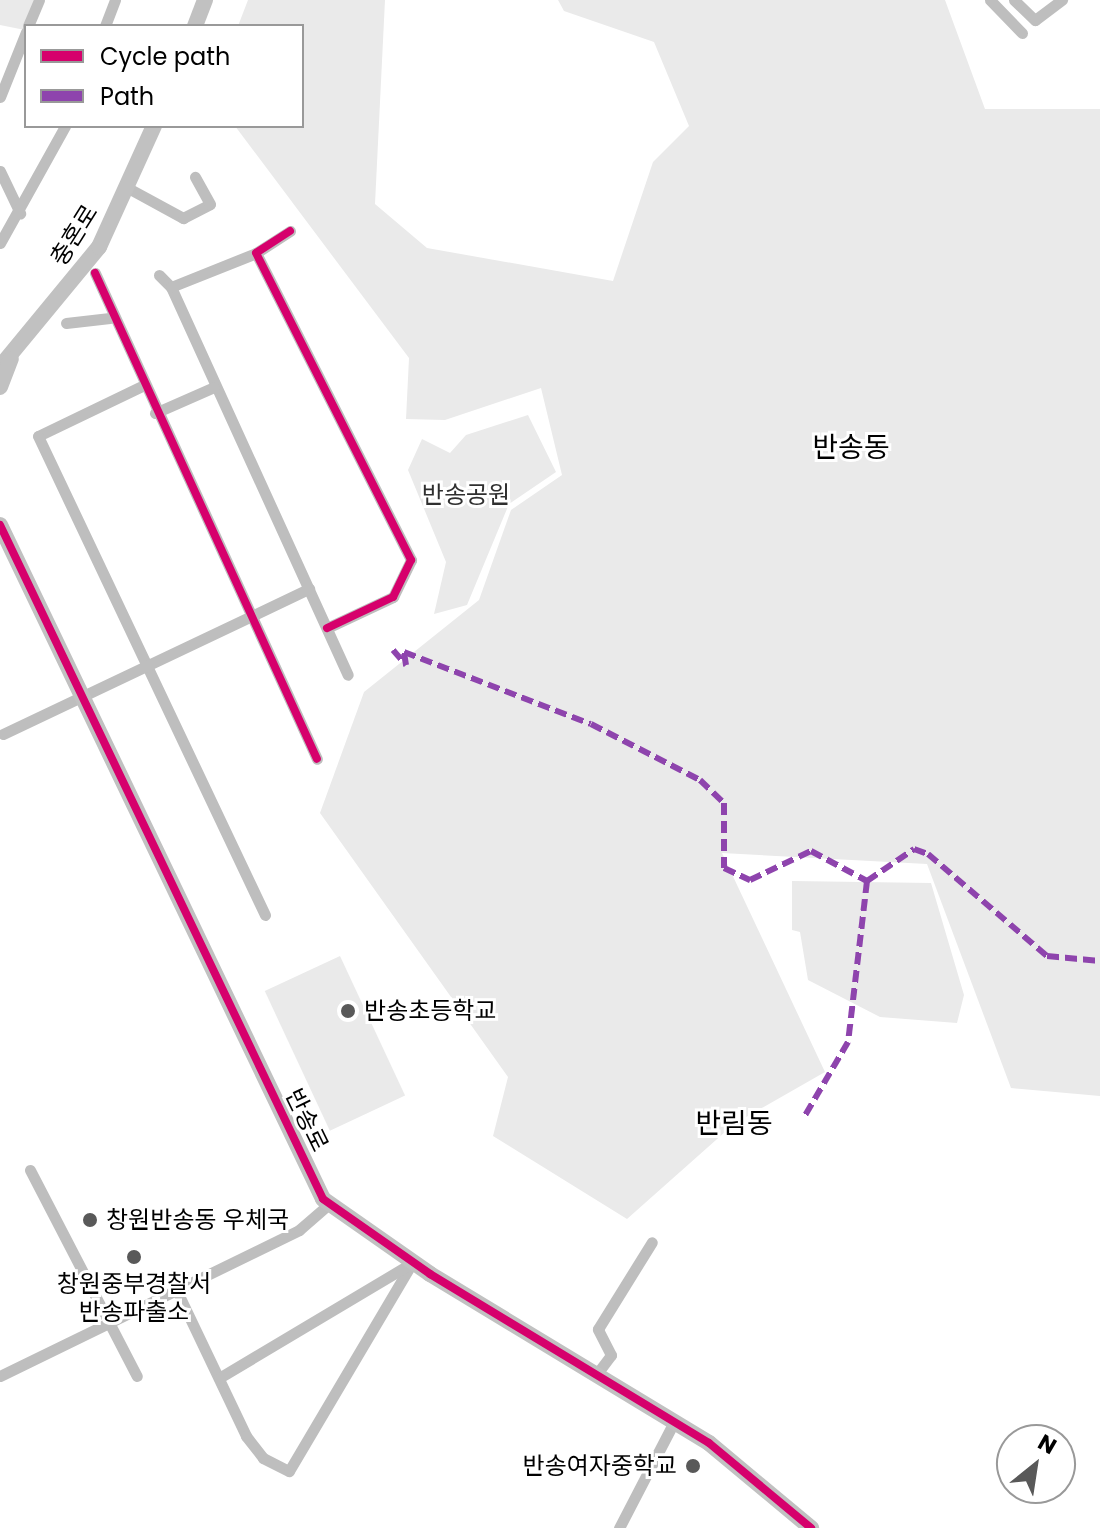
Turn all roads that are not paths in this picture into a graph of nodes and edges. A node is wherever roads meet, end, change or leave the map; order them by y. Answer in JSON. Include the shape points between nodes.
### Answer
{"nodes":[{"id":1,"x":39,"y":0,"type":"edge"},
{"id":2,"x":115,"y":0,"type":"edge"},
{"id":3,"x":205,"y":0,"type":"edge"},
{"id":4,"x":990,"y":0,"type":"edge"},
{"id":5,"x":1014,"y":0,"type":"edge"},
{"id":6,"x":1062,"y":0,"type":"edge"},
{"id":7,"x":29,"y":24,"type":"edge"},
{"id":8,"x":106,"y":24,"type":"edge"},
{"id":9,"x":196,"y":24,"type":"edge"},
{"id":10,"x":1022,"y":33,"type":"dead end"},
{"id":11,"x":24,"y":37,"type":"edge"},
{"id":12,"x":0,"y":97,"type":"edge"},
{"id":13,"x":64,"y":128,"type":"edge"},
{"id":14,"x":153,"y":128,"type":"edge"},
{"id":15,"x":0,"y":171,"type":"edge"},
{"id":16,"x":195,"y":177,"type":"dead end"},
{"id":17,"x":128,"y":188,"type":"junction"},
{"id":18,"x":20,"y":213,"type":"junction"},
{"id":19,"x":290,"y":231,"type":"dead end"},
{"id":20,"x":0,"y":243,"type":"edge"},
{"id":21,"x":256,"y":253,"type":"junction"},
{"id":22,"x":95,"y":273,"type":"dead end"},
{"id":23,"x":159,"y":275,"type":"dead end"},
{"id":24,"x":171,"y":287,"type":"junction"},
{"id":25,"x":110,"y":318,"type":"junction"},
{"id":26,"x":66,"y":323,"type":"dead end"},
{"id":27,"x":4,"y":361,"type":"edge"},
{"id":28,"x":142,"y":386,"type":"junction"},
{"id":29,"x":0,"y":387,"type":"edge"},
{"id":30,"x":214,"y":387,"type":"junction"},
{"id":31,"x":155,"y":413,"type":"junction"},
{"id":32,"x":0,"y":525,"type":"edge"},
{"id":33,"x":309,"y":589,"type":"junction"},
{"id":34,"x":250,"y":616,"type":"junction"},
{"id":35,"x":327,"y":628,"type":"junction"},
{"id":36,"x":147,"y":665,"type":"junction"},
{"id":37,"x":348,"y":675,"type":"dead end"},
{"id":38,"x":81,"y":695,"type":"junction"},
{"id":39,"x":3,"y":734,"type":"dead end"},
{"id":40,"x":317,"y":759,"type":"dead end"},
{"id":41,"x":265,"y":915,"type":"dead end"},
{"id":42,"x":30,"y":1170,"type":"dead end"},
{"id":43,"x":328,"y":1205,"type":"junction"},
{"id":44,"x":652,"y":1242,"type":"dead end"},
{"id":45,"x":412,"y":1263,"type":"junction"},
{"id":46,"x":176,"y":1289,"type":"junction"},
{"id":47,"x":111,"y":1323,"type":"junction"},
{"id":48,"x":596,"y":1375,"type":"junction"},
{"id":49,"x":0,"y":1376,"type":"edge"},
{"id":50,"x":137,"y":1376,"type":"dead end"},
{"id":51,"x":219,"y":1378,"type":"junction"},
{"id":52,"x":674,"y":1422,"type":"junction"},
{"id":53,"x":619,"y":1528,"type":"edge"},
{"id":54,"x":811,"y":1528,"type":"edge"}],
"edges":[{"from":1,"to":7,"type":"street"},
{"from":2,"to":8,"type":"street"},
{"from":3,"to":9,"type":"street"},
{"from":4,"to":10,"type":"street"},
{"from":5,"to":6,"type":"street","via":[[1035,20]]},
{"from":11,"to":12,"type":"street"},
{"from":13,"to":18,"type":"street"},
{"from":14,"to":17,"type":"street","name":"충혼로"},
{"from":15,"to":18,"type":"street"},
{"from":16,"to":17,"type":"street","via":[[210,204],[183,218]]},
{"from":17,"to":27,"type":"street","name":"충혼로","via":[[99,247]]},
{"from":18,"to":20,"type":"street"},
{"from":19,"to":21,"type":"street"},
{"from":21,"to":24,"type":"street"},
{"from":21,"to":35,"type":"street","via":[[411,560],[393,597]]},
{"from":22,"to":25,"type":"street"},
{"from":23,"to":24,"type":"street"},
{"from":24,"to":30,"type":"street"},
{"from":25,"to":26,"type":"street"},
{"from":25,"to":28,"type":"street"},
{"from":27,"to":29,"type":"street","name":"충혼로"},
{"from":28,"to":31,"type":"street"},
{"from":28,"to":36,"type":"street","via":[[38,436]]},
{"from":30,"to":31,"type":"street"},
{"from":30,"to":33,"type":"street"},
{"from":31,"to":34,"type":"street"},
{"from":32,"to":38,"type":"street","name":"반송로"},
{"from":33,"to":34,"type":"street"},
{"from":33,"to":35,"type":"street"},
{"from":34,"to":36,"type":"street"},
{"from":34,"to":40,"type":"street"},
{"from":35,"to":37,"type":"street"},
{"from":36,"to":38,"type":"street"},
{"from":36,"to":41,"type":"street"},
{"from":38,"to":39,"type":"street"},
{"from":38,"to":43,"type":"street","name":"반송로"},
{"from":42,"to":47,"type":"street"},
{"from":43,"to":45,"type":"street","name":"반송로"},
{"from":43,"to":46,"type":"street","via":[[299,1230]]},
{"from":44,"to":48,"type":"street","via":[[598,1329],[611,1355]]},
{"from":45,"to":48,"type":"street","name":"반송로"},
{"from":45,"to":51,"type":"street"},
{"from":45,"to":51,"type":"street","via":[[289,1471],[255,1447]]},
{"from":46,"to":47,"type":"street"},
{"from":46,"to":51,"type":"street"},
{"from":47,"to":49,"type":"street"},
{"from":47,"to":50,"type":"street"},
{"from":48,"to":52,"type":"street","name":"반송로"},
{"from":52,"to":53,"type":"street"},
{"from":52,"to":54,"type":"street","name":"반송로","via":[[761,1481]]}]}
